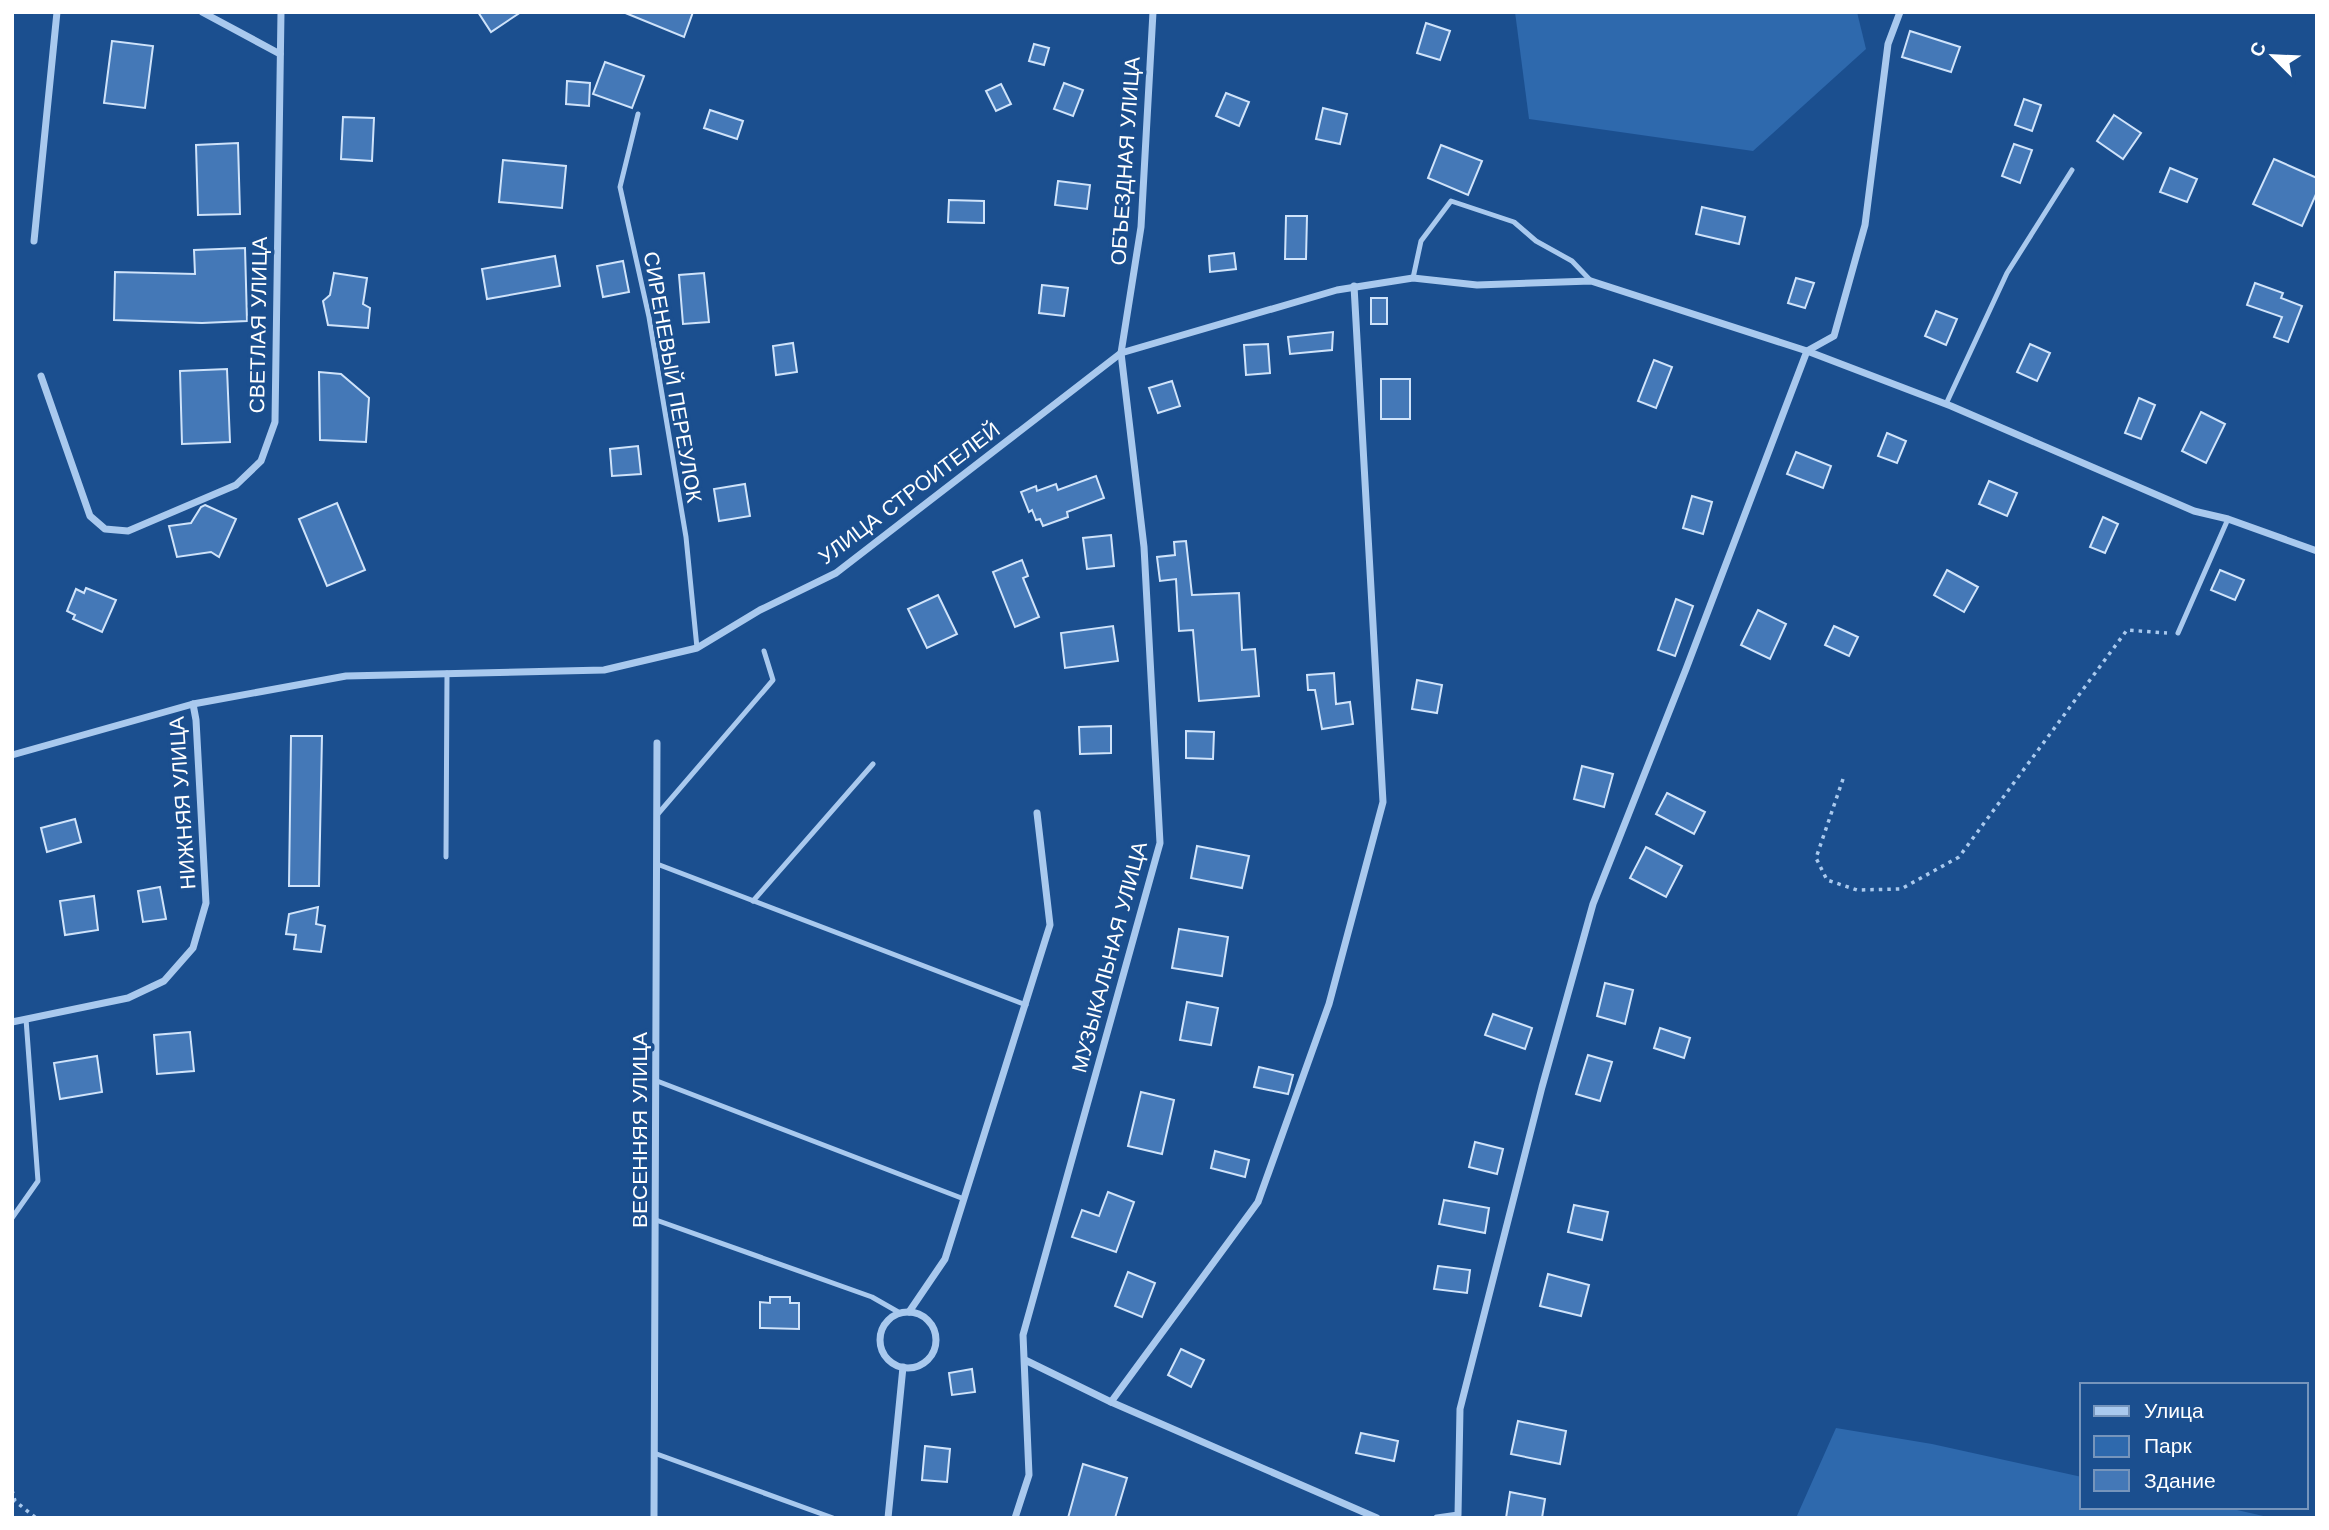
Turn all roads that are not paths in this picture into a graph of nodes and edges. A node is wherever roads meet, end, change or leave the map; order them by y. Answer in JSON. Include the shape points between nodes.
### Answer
{"nodes":[{"id":1,"x":57,"y":12,"type":"edge"},
{"id":2,"x":202,"y":12,"type":"edge"},
{"id":3,"x":281,"y":12,"type":"edge"},
{"id":4,"x":1153,"y":12,"type":"edge"},
{"id":5,"x":1900,"y":12,"type":"edge"},
{"id":6,"x":281,"y":54,"type":"junction"},
{"id":7,"x":638,"y":114,"type":"dead end"},
{"id":8,"x":2072,"y":170,"type":"dead end"},
{"id":9,"x":34,"y":241,"type":"dead end"},
{"id":10,"x":1413,"y":278,"type":"junction"},
{"id":11,"x":1591,"y":281,"type":"junction"},
{"id":12,"x":1354,"y":286,"type":"junction"},
{"id":13,"x":1807,"y":351,"type":"junction"},
{"id":14,"x":1121,"y":353,"type":"junction"},
{"id":15,"x":41,"y":376,"type":"dead end"},
{"id":16,"x":1946,"y":404,"type":"junction"},
{"id":17,"x":2228,"y":519,"type":"junction"},
{"id":18,"x":2317,"y":551,"type":"edge"},
{"id":19,"x":2178,"y":633,"type":"road end"},
{"id":20,"x":696,"y":648,"type":"junction"},
{"id":21,"x":764,"y":651,"type":"dead end"},
{"id":22,"x":447,"y":673,"type":"junction"},
{"id":23,"x":193,"y":704,"type":"junction"},
{"id":24,"x":657,"y":743,"type":"dead end"},
{"id":25,"x":12,"y":755,"type":"edge"},
{"id":26,"x":873,"y":764,"type":"dead end"},
{"id":27,"x":1037,"y":814,"type":"dead end"},
{"id":28,"x":657,"y":815,"type":"junction"},
{"id":29,"x":446,"y":857,"type":"dead end"},
{"id":30,"x":657,"y":864,"type":"junction"},
{"id":31,"x":753,"y":901,"type":"junction"},
{"id":32,"x":1026,"y":1005,"type":"junction"},
{"id":33,"x":26,"y":1019,"type":"junction"},
{"id":34,"x":12,"y":1022,"type":"edge"},
{"id":35,"x":657,"y":1081,"type":"junction"},
{"id":36,"x":964,"y":1199,"type":"junction"},
{"id":37,"x":12,"y":1218,"type":"edge"},
{"id":38,"x":656,"y":1220,"type":"junction"},
{"id":39,"x":909,"y":1312,"type":"junction"},
{"id":40,"x":900,"y":1313,"type":"junction"},
{"id":41,"x":1025,"y":1360,"type":"junction"},
{"id":42,"x":903,"y":1367,"type":"junction"},
{"id":43,"x":1111,"y":1402,"type":"junction"},
{"id":44,"x":654,"y":1453,"type":"junction"},
{"id":45,"x":654,"y":1518,"type":"edge"},
{"id":46,"x":834,"y":1518,"type":"edge"},
{"id":47,"x":888,"y":1518,"type":"edge"},
{"id":48,"x":1015,"y":1518,"type":"edge"},
{"id":49,"x":1377,"y":1518,"type":"edge"},
{"id":50,"x":1437,"y":1518,"type":"edge"}],
"edges":[{"from":1,"to":9,"type":"street"},
{"from":2,"to":6,"type":"street"},
{"from":3,"to":6,"type":"street","name":"СВЕТЛАЯ УЛИЦА"},
{"from":4,"to":14,"type":"street","name":"ОБЪЕЗДНАЯ УЛИЦА","via":[[1141,227]]},
{"from":5,"to":13,"type":"street","via":[[1888,44],[1865,225],[1834,336]]},
{"from":6,"to":15,"type":"street","name":"СВЕТЛАЯ УЛИЦА","via":[[275,422],[261,461],[236,485],[128,531],[105,529],[90,516]]},
{"from":7,"to":20,"type":"lane","name":"СИРЕНЕВЫЙ ПЕРЕУЛОК","via":[[620,187],[649,317],[684,523]]},
{"from":8,"to":16,"type":"lane","via":[[2007,273]]},
{"from":10,"to":11,"type":"street","name":"УЛИЦА СТРОИТЕЛЕЙ","via":[[1477,285]]},
{"from":10,"to":11,"type":"lane","via":[[1421,241],[1451,201],[1514,222],[1572,261]]},
{"from":10,"to":12,"type":"street","name":"УЛИЦА СТРОИТЕЛЕЙ"},
{"from":11,"to":13,"type":"street","name":"УЛИЦА СТРОИТЕЛЕЙ"},
{"from":12,"to":14,"type":"street","name":"УЛИЦА СТРОИТЕЛЕЙ"},
{"from":12,"to":43,"type":"street","via":[[1383,802],[1329,1004],[1258,1202]]},
{"from":13,"to":16,"type":"street","name":"УЛИЦА СТРОИТЕЛЕЙ"},
{"from":13,"to":50,"type":"street","via":[[1593,904],[1460,1409],[1458,1515]]},
{"from":14,"to":20,"type":"street","name":"УЛИЦА СТРОИТЕЛЕЙ","via":[[836,573]]},
{"from":14,"to":41,"type":"street","name":"МУЗЫКАЛЬНАЯ УЛИЦА","via":[[1144,547],[1160,843],[1023,1335]]},
{"from":16,"to":17,"type":"street","name":"УЛИЦА СТРОИТЕЛЕЙ","via":[[2194,510]]},
{"from":17,"to":18,"type":"street","name":"УЛИЦА СТРОИТЕЛЕЙ"},
{"from":17,"to":19,"type":"lane"},
{"from":20,"to":22,"type":"street","name":"УЛИЦА СТРОИТЕЛЕЙ","via":[[604,670]]},
{"from":21,"to":28,"type":"lane","via":[[773,680]]},
{"from":22,"to":23,"type":"street","name":"УЛИЦА СТРОИТЕЛЕЙ","via":[[346,676]]},
{"from":22,"to":29,"type":"lane"},
{"from":23,"to":25,"type":"street","name":"УЛИЦА СТРОИТЕЛЕЙ"},
{"from":23,"to":33,"type":"street","name":"НИЖНЯЯ УЛИЦА","via":[[206,903],[193,948],[164,981],[128,998]]},
{"from":24,"to":28,"type":"street","name":"ВЕСЕННЯЯ УЛИЦА"},
{"from":26,"to":31,"type":"lane"},
{"from":27,"to":32,"type":"street","via":[[1050,926]]},
{"from":28,"to":30,"type":"street","name":"ВЕСЕННЯЯ УЛИЦА"},
{"from":30,"to":31,"type":"lane"},
{"from":30,"to":35,"type":"street","name":"ВЕСЕННЯЯ УЛИЦА"},
{"from":31,"to":32,"type":"lane"},
{"from":32,"to":36,"type":"street"},
{"from":33,"to":34,"type":"street","name":"НИЖНЯЯ УЛИЦА"},
{"from":33,"to":37,"type":"lane","via":[[38,1181]]},
{"from":35,"to":36,"type":"lane"},
{"from":35,"to":38,"type":"street","name":"ВЕСЕННЯЯ УЛИЦА"},
{"from":36,"to":39,"type":"street","via":[[945,1259]]},
{"from":38,"to":40,"type":"lane","via":[[872,1297]]},
{"from":38,"to":44,"type":"street","name":"ВЕСЕННЯЯ УЛИЦА"},
{"from":39,"to":40,"type":"street"},
{"from":39,"to":42,"type":"street","via":[[926,1318],[936,1342],[921,1364]]},
{"from":40,"to":42,"type":"street","via":[[885,1324],[881,1341],[887,1358]]},
{"from":41,"to":43,"type":"street"},
{"from":41,"to":48,"type":"street","name":"МУЗЫКАЛЬНАЯ УЛИЦА","via":[[1029,1475]]},
{"from":42,"to":47,"type":"street"},
{"from":43,"to":49,"type":"street"},
{"from":44,"to":45,"type":"street","name":"ВЕСЕННЯЯ УЛИЦА"},
{"from":44,"to":46,"type":"lane"}]}
